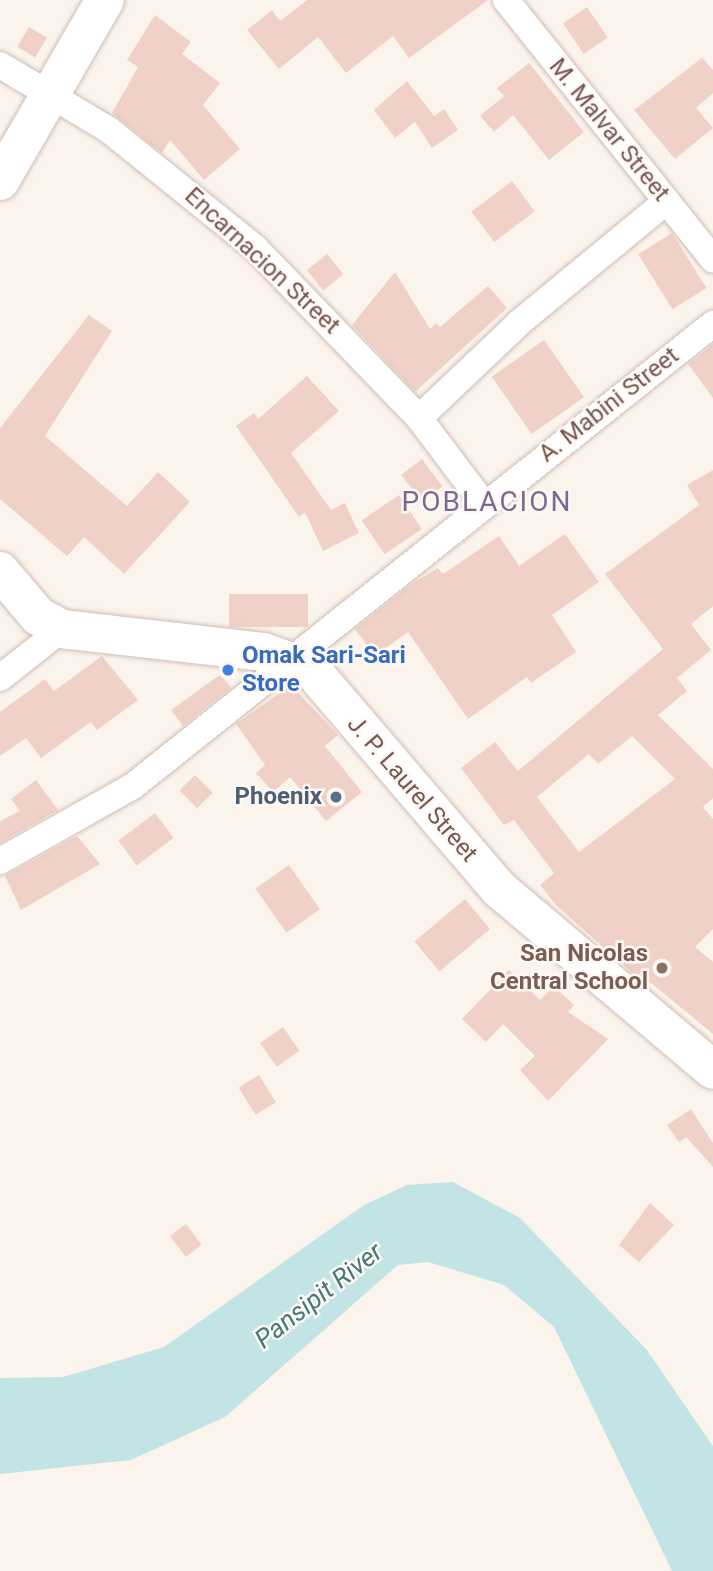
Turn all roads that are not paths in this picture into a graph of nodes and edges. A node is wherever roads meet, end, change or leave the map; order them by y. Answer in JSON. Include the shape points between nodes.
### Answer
{"nodes":[{"id":1,"x":105,"y":0,"type":"edge"},
{"id":2,"x":506,"y":0,"type":"edge"},
{"id":3,"x":0,"y":65,"type":"edge"},
{"id":4,"x":54,"y":95,"type":"junction"},
{"id":5,"x":0,"y":181,"type":"edge"},
{"id":6,"x":667,"y":201,"type":"junction"},
{"id":7,"x":713,"y":259,"type":"edge"},
{"id":8,"x":713,"y":324,"type":"edge"},
{"id":9,"x":419,"y":418,"type":"junction"},
{"id":10,"x":483,"y":503,"type":"junction"},
{"id":11,"x":0,"y":571,"type":"edge"},
{"id":12,"x":62,"y":629,"type":"junction"},
{"id":13,"x":292,"y":661,"type":"junction"},
{"id":14,"x":0,"y":678,"type":"edge"},
{"id":15,"x":0,"y":861,"type":"edge"},
{"id":16,"x":713,"y":1070,"type":"edge"}],
"edges":[{"from":1,"to":4,"type":"main road"},
{"from":2,"to":6,"type":"street","name":"M. Malvar Street"},
{"from":3,"to":4,"type":"street","name":"Encarnacion Street"},
{"from":4,"to":5,"type":"main road"},
{"from":4,"to":9,"type":"street","name":"Encarnacion Street","via":[[173,178],[255,248]]},
{"from":6,"to":7,"type":"street","name":"M. Malvar Street"},
{"from":6,"to":9,"type":"street","via":[[520,322]]},
{"from":8,"to":10,"type":"street","name":"A. Mabini Street"},
{"from":9,"to":10,"type":"street","name":"Encarnacion Street"},
{"from":10,"to":13,"type":"street","name":"A. Mabini Street"},
{"from":11,"to":12,"type":"main road","name":"J. P. Laurel Street","via":[[38,616]]},
{"from":12,"to":13,"type":"main road","name":"J. P. Laurel Street","via":[[263,652]]},
{"from":12,"to":14,"type":"street"},
{"from":13,"to":15,"type":"street","name":"A. Mabini Street","via":[[133,786]]},
{"from":13,"to":16,"type":"main road","name":"J. P. Laurel Street","via":[[311,669],[499,889]]}]}
